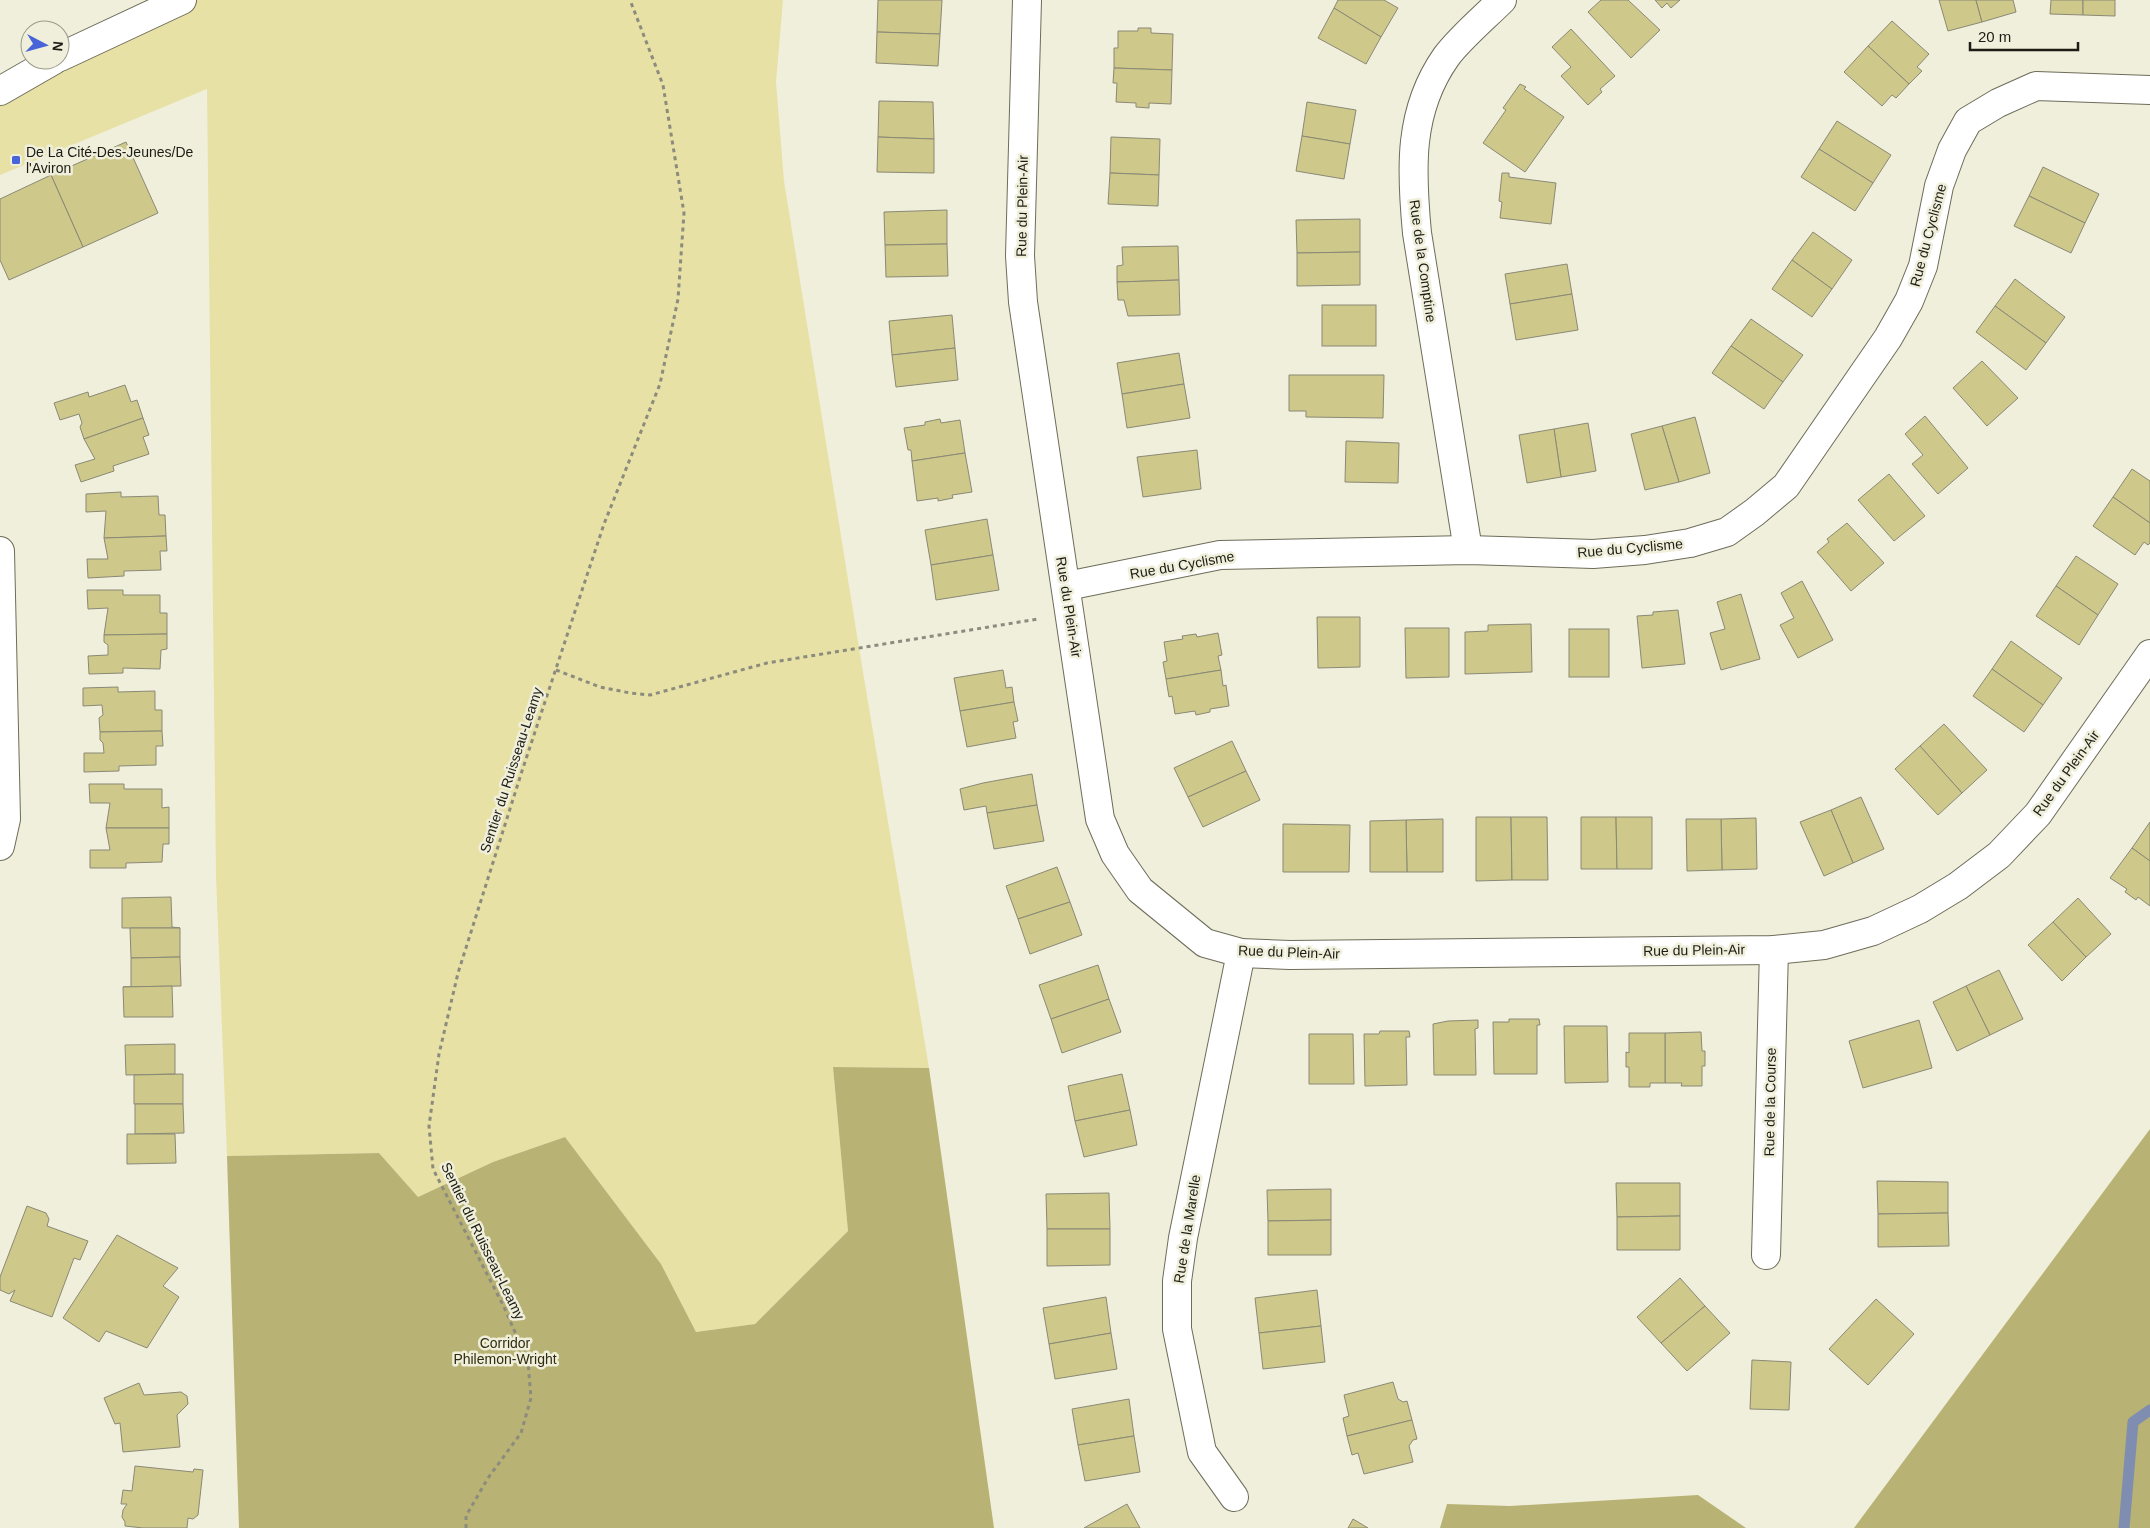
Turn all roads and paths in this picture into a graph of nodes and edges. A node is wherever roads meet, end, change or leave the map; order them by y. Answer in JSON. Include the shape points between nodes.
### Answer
{"nodes":[{"id":1,"x":182,"y":0,"type":"edge"},
{"id":2,"x":630,"y":0,"type":"edge"},
{"id":3,"x":1027,"y":0,"type":"edge"},
{"id":4,"x":1502,"y":0,"type":"edge"},
{"id":5,"x":70,"y":52,"type":"edge"},
{"id":6,"x":37,"y":70,"type":"edge"},
{"id":7,"x":2150,"y":90,"type":"edge"},
{"id":8,"x":0,"y":91,"type":"edge"},
{"id":9,"x":1468,"y":550,"type":"junction"},
{"id":10,"x":0,"y":551,"type":"edge"},
{"id":11,"x":1067,"y":586,"type":"junction"},
{"id":12,"x":1071,"y":614,"type":"junction"},
{"id":13,"x":2150,"y":654,"type":"edge"},
{"id":14,"x":556,"y":670,"type":"junction"},
{"id":15,"x":0,"y":846,"type":"edge"},
{"id":16,"x":1774,"y":950,"type":"junction"},
{"id":17,"x":1241,"y":953,"type":"junction"},
{"id":18,"x":1766,"y":1255,"type":"dead end"},
{"id":19,"x":1234,"y":1497,"type":"dead end"},
{"id":20,"x":466,"y":1528,"type":"edge"}],
"edges":[{"from":1,"to":5,"type":"street"},
{"from":2,"to":14,"type":"path","name":"Sentier du Ruisseau-Leamy","via":[[663,85],[684,213],[678,299],[660,384],[604,524]]},
{"from":3,"to":11,"type":"street","name":"Rue du Plein-Air","via":[[1020,256],[1023,302]]},
{"from":4,"to":9,"type":"street","name":"Rue de la Comptine","via":[[1447,56],[1425,96],[1413,146],[1417,233]]},
{"from":6,"to":8,"type":"street"},
{"from":7,"to":9,"type":"street","name":"Rue du Cyclisme","via":[[2036,86],[1968,121],[1952,150],[1940,186],[1923,266],[1909,301],[1888,338],[1786,486],[1727,532],[1690,543],[1593,554]]},
{"from":9,"to":11,"type":"street","name":"Rue du Cyclisme","via":[[1220,555]]},
{"from":10,"to":15,"type":"street","via":[[6,819]]},
{"from":11,"to":12,"type":"street","name":"Rue du Plein-Air"},
{"from":12,"to":14,"type":"path","via":[[767,662],[650,695],[600,687]]},
{"from":12,"to":17,"type":"street","name":"Rue du Plein-Air","via":[[1100,820],[1115,854],[1140,890],[1205,943]]},
{"from":13,"to":16,"type":"street","name":"Rue du Plein-Air","via":[[2038,814],[1999,855],[1950,890],[1873,931],[1824,945]]},
{"from":14,"to":20,"type":"path","name":"Sentier du Ruisseau-Leamy","via":[[458,972],[439,1054],[429,1126],[433,1169],[504,1307],[528,1362],[531,1398],[520,1433],[466,1516]]},
{"from":16,"to":17,"type":"street","name":"Rue du Plein-Air"},
{"from":16,"to":18,"type":"street","name":"Rue de la Course"},
{"from":17,"to":19,"type":"street","name":"Rue de la Marelle","via":[[1177,1281],[1178,1329],[1202,1452]]}]}
